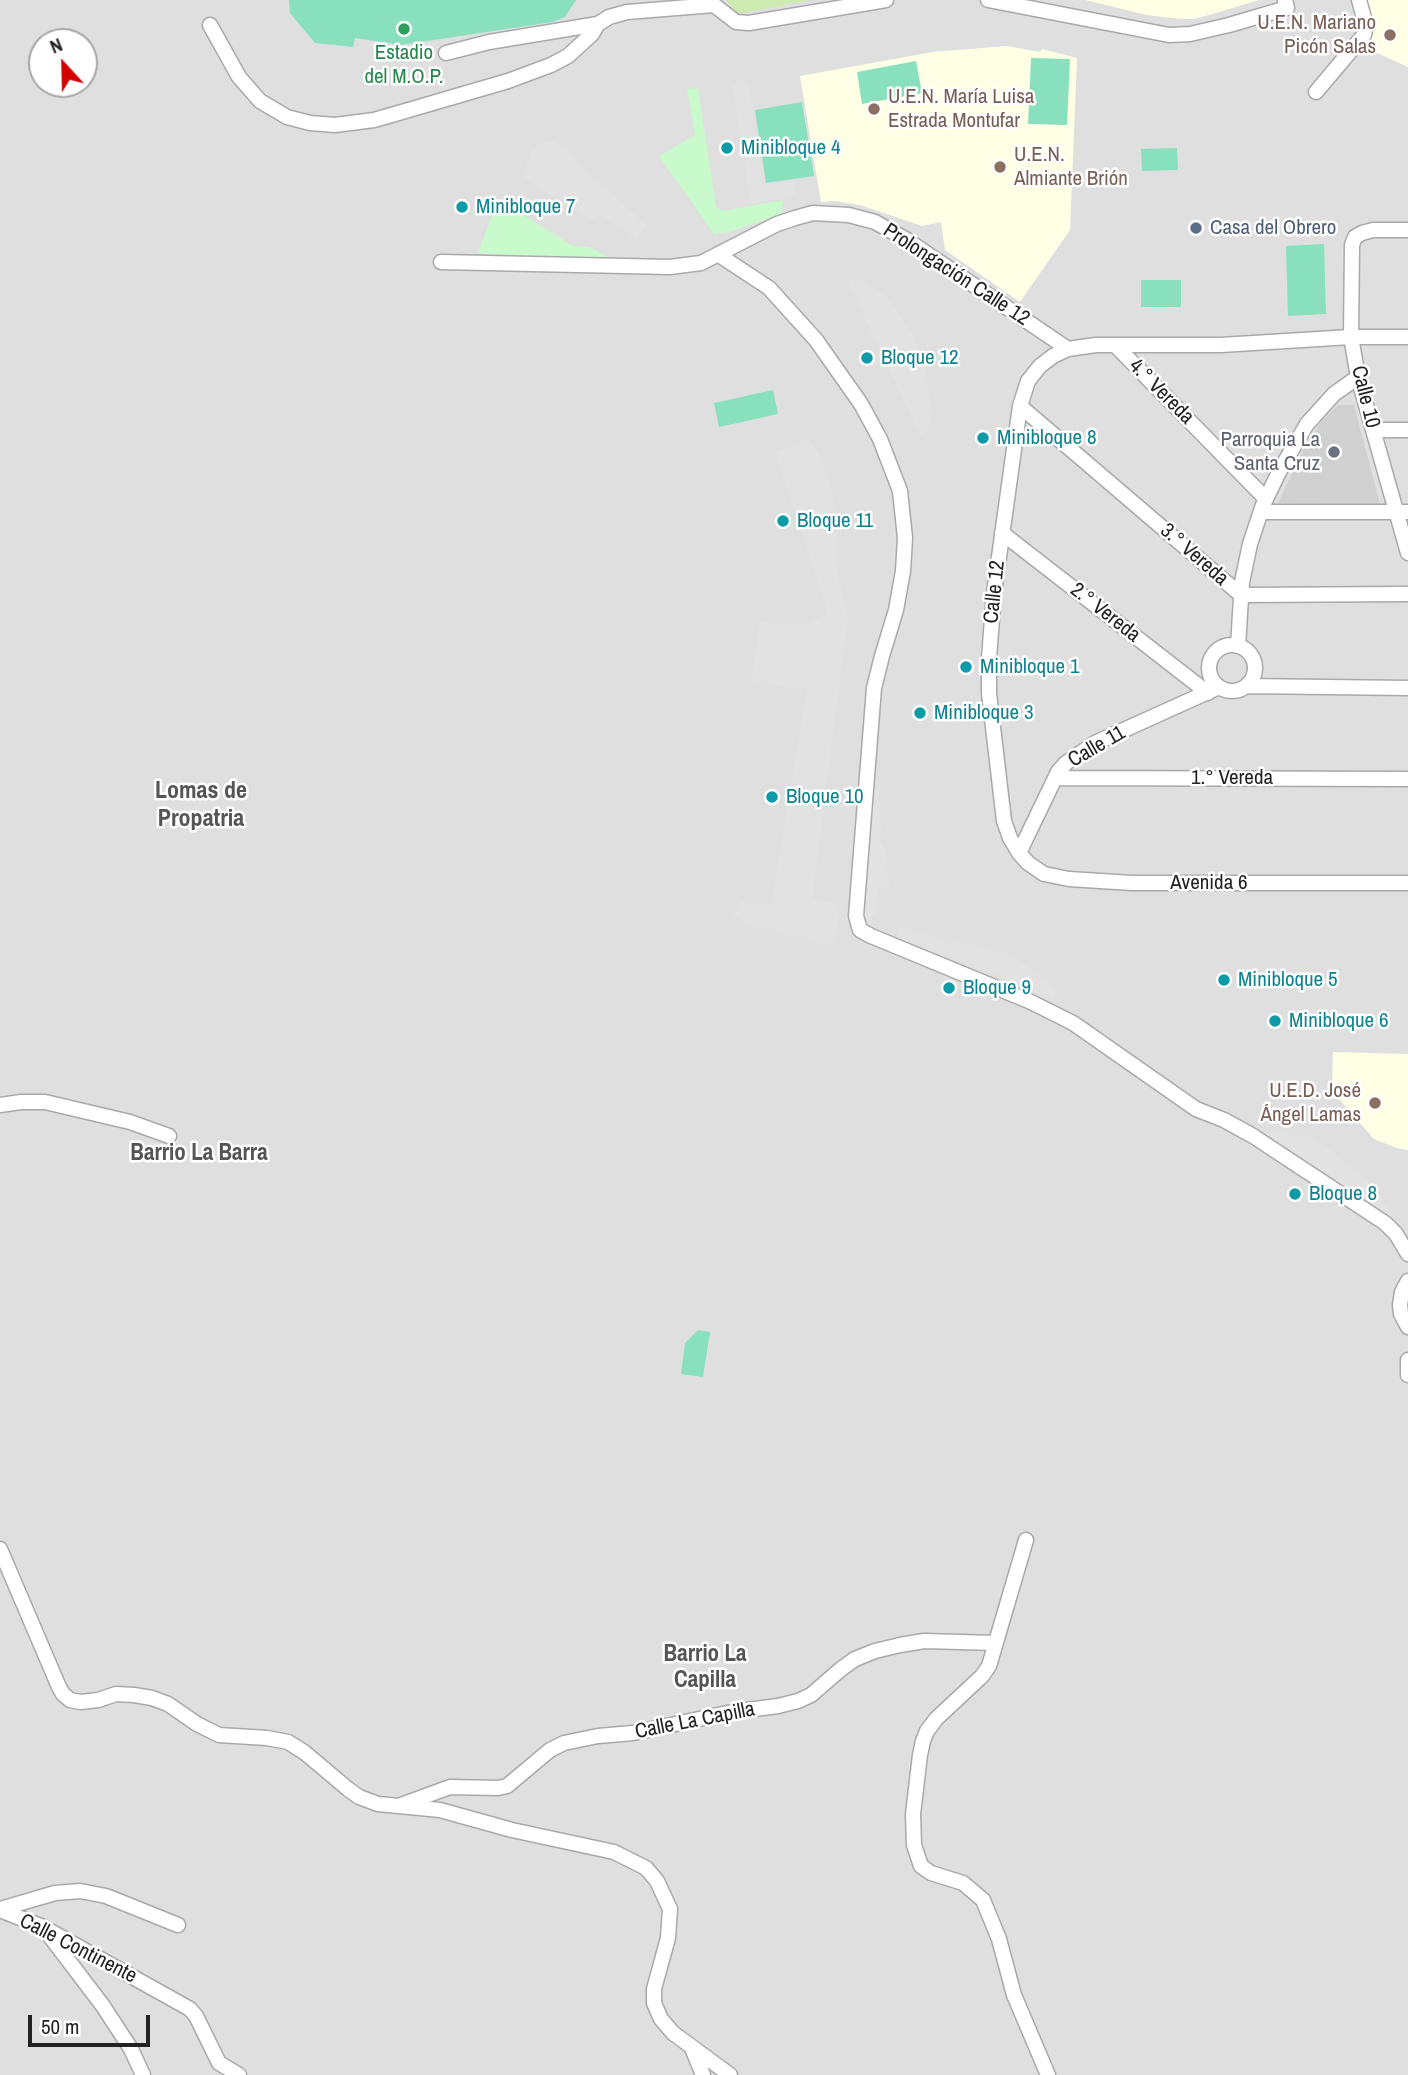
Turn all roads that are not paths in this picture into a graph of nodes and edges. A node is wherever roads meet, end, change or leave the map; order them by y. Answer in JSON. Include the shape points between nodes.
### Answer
{"nodes":[{"id":1,"x":886,"y":0,"type":"edge"},
{"id":2,"x":988,"y":0,"type":"edge"},
{"id":3,"x":1285,"y":0,"type":"edge"},
{"id":4,"x":1359,"y":0,"type":"edge"},
{"id":5,"x":707,"y":4,"type":"edge"},
{"id":6,"x":598,"y":24,"type":"junction"},
{"id":7,"x":210,"y":25,"type":"dead end"},
{"id":8,"x":446,"y":53,"type":"dead end"},
{"id":9,"x":1316,"y":92,"type":"dead end"},
{"id":10,"x":1408,"y":230,"type":"edge"},
{"id":11,"x":719,"y":255,"type":"junction"},
{"id":12,"x":441,"y":262,"type":"dead end"},
{"id":13,"x":1351,"y":337,"type":"junction"},
{"id":14,"x":1408,"y":337,"type":"edge"},
{"id":15,"x":1115,"y":345,"type":"junction"},
{"id":16,"x":1068,"y":349,"type":"junction"},
{"id":17,"x":1358,"y":377,"type":"junction"},
{"id":18,"x":1020,"y":406,"type":"junction"},
{"id":19,"x":1373,"y":430,"type":"junction"},
{"id":20,"x":1408,"y":430,"type":"edge"},
{"id":21,"x":1264,"y":505,"type":"junction"},
{"id":22,"x":1402,"y":512,"type":"edge"},
{"id":23,"x":1002,"y":533,"type":"junction"},
{"id":24,"x":1408,"y":553,"type":"edge"},
{"id":25,"x":1408,"y":594,"type":"edge"},
{"id":26,"x":1241,"y":595,"type":"junction"},
{"id":27,"x":1238,"y":646,"type":"junction"},
{"id":28,"x":1246,"y":686,"type":"junction"},
{"id":29,"x":1408,"y":688,"type":"edge"},
{"id":30,"x":1213,"y":690,"type":"junction"},
{"id":31,"x":1055,"y":778,"type":"junction"},
{"id":32,"x":1408,"y":779,"type":"edge"},
{"id":33,"x":1019,"y":853,"type":"junction"},
{"id":34,"x":1408,"y":883,"type":"edge"},
{"id":35,"x":0,"y":1105,"type":"edge"},
{"id":36,"x":169,"y":1136,"type":"dead end"},
{"id":37,"x":1408,"y":1254,"type":"edge"},
{"id":38,"x":1408,"y":1281,"type":"edge"},
{"id":39,"x":1408,"y":1327,"type":"edge"},
{"id":40,"x":1408,"y":1360,"type":"edge"},
{"id":41,"x":1408,"y":1375,"type":"edge"},
{"id":42,"x":1026,"y":1539,"type":"dead end"},
{"id":43,"x":0,"y":1549,"type":"edge"},
{"id":44,"x":996,"y":1643,"type":"junction"},
{"id":45,"x":396,"y":1807,"type":"junction"},
{"id":46,"x":0,"y":1910,"type":"edge"},
{"id":47,"x":178,"y":1925,"type":"dead end"},
{"id":48,"x":43,"y":1927,"type":"junction"},
{"id":49,"x":692,"y":2049,"type":"junction"},
{"id":50,"x":143,"y":2075,"type":"edge"},
{"id":51,"x":239,"y":2075,"type":"edge"},
{"id":52,"x":703,"y":2075,"type":"edge"},
{"id":53,"x":730,"y":2075,"type":"edge"},
{"id":54,"x":1048,"y":2075,"type":"edge"}],
"edges":[{"from":1,"to":5,"type":"street","via":[[749,23],[736,22]]},
{"from":2,"to":3,"type":"street","via":[[1169,35],[1190,34],[1287,8]]},
{"from":4,"to":9,"type":"street","via":[[1364,35]]},
{"from":5,"to":6,"type":"street","via":[[627,12]]},
{"from":6,"to":7,"type":"street","via":[[568,56],[551,65],[395,114],[335,125],[287,117],[260,101],[239,77]]},
{"from":6,"to":8,"type":"street"},
{"from":10,"to":13,"type":"street","name":"Calle 10","via":[[1373,230],[1355,237]]},
{"from":11,"to":12,"type":"street","name":"Prolongación Calle 12","via":[[670,267]]},
{"from":11,"to":16,"type":"street","name":"Prolongación Calle 12","via":[[777,224],[813,213],[875,222]]},
{"from":11,"to":37,"type":"street","via":[[769,288],[816,340],[861,404],[900,491],[903,571],[874,688],[856,916],[860,930],[1073,1023],[1196,1109],[1253,1136],[1356,1203],[1385,1223]]},
{"from":13,"to":14,"type":"street"},
{"from":13,"to":15,"type":"street","via":[[1221,345]]},
{"from":13,"to":17,"type":"street","name":"Calle 10"},
{"from":15,"to":16,"type":"street"},
{"from":15,"to":21,"type":"street","name":"4.° Vereda"},
{"from":16,"to":18,"type":"street","name":"Calle 12","via":[[1040,366],[1028,381]]},
{"from":17,"to":19,"type":"street","name":"Calle 10"},
{"from":17,"to":21,"type":"street","via":[[1334,394],[1307,424]]},
{"from":18,"to":23,"type":"street","name":"Calle 12"},
{"from":18,"to":26,"type":"street","name":"3.° Vereda"},
{"from":19,"to":20,"type":"street"},
{"from":19,"to":22,"type":"street","name":"Calle 10"},
{"from":21,"to":22,"type":"street"},
{"from":21,"to":26,"type":"street","via":[[1250,544]]},
{"from":22,"to":24,"type":"street","name":"Calle 10"},
{"from":23,"to":30,"type":"street","name":"2.° Vereda"},
{"from":23,"to":33,"type":"street","name":"Calle 12","via":[[989,693],[1004,821]]},
{"from":25,"to":26,"type":"street","name":"3.° Vereda"},
{"from":26,"to":27,"type":"street"},
{"from":27,"to":28,"type":"street","via":[[1253,660],[1254,674]]},
{"from":27,"to":30,"type":"street","via":[[1223,647],[1212,656]]},
{"from":28,"to":29,"type":"street"},
{"from":28,"to":30,"type":"street","name":"Calle 11"},
{"from":30,"to":31,"type":"street","name":"Calle 11","via":[[1095,744],[1066,762]]},
{"from":31,"to":32,"type":"street","name":"1.° Vereda"},
{"from":31,"to":33,"type":"street","name":"Calle 11"},
{"from":33,"to":34,"type":"street","name":"Avenida 6","via":[[1044,874],[1069,879]]},
{"from":35,"to":36,"type":"street","via":[[45,1102]]},
{"from":38,"to":39,"type":"street","via":[[1400,1305]]},
{"from":40,"to":41,"type":"street"},
{"from":42,"to":44,"type":"street"},
{"from":43,"to":45,"type":"street","via":[[59,1687],[70,1700],[117,1695],[152,1698],[219,1735],[288,1742],[359,1797]]},
{"from":44,"to":45,"type":"street","name":"Calle La Capilla","via":[[924,1641],[875,1651],[856,1659],[798,1701],[564,1743],[507,1786],[450,1787]]},
{"from":44,"to":54,"type":"street","via":[[982,1676],[927,1731],[918,1767],[914,1845],[921,1866],[963,1883],[983,1900],[1014,1995]]},
{"from":45,"to":49,"type":"street","via":[[440,1810],[614,1852],[646,1868],[670,1909],[654,2003],[661,2019]]},
{"from":46,"to":47,"type":"street","via":[[55,1893],[80,1891],[106,1896]]},
{"from":46,"to":48,"type":"street","name":"Calle Continente"},
{"from":48,"to":50,"type":"street","via":[[103,2006]]},
{"from":48,"to":51,"type":"street","name":"Calle Continente","via":[[190,2009],[219,2063]]},
{"from":49,"to":52,"type":"street"},
{"from":49,"to":53,"type":"street"}]}
